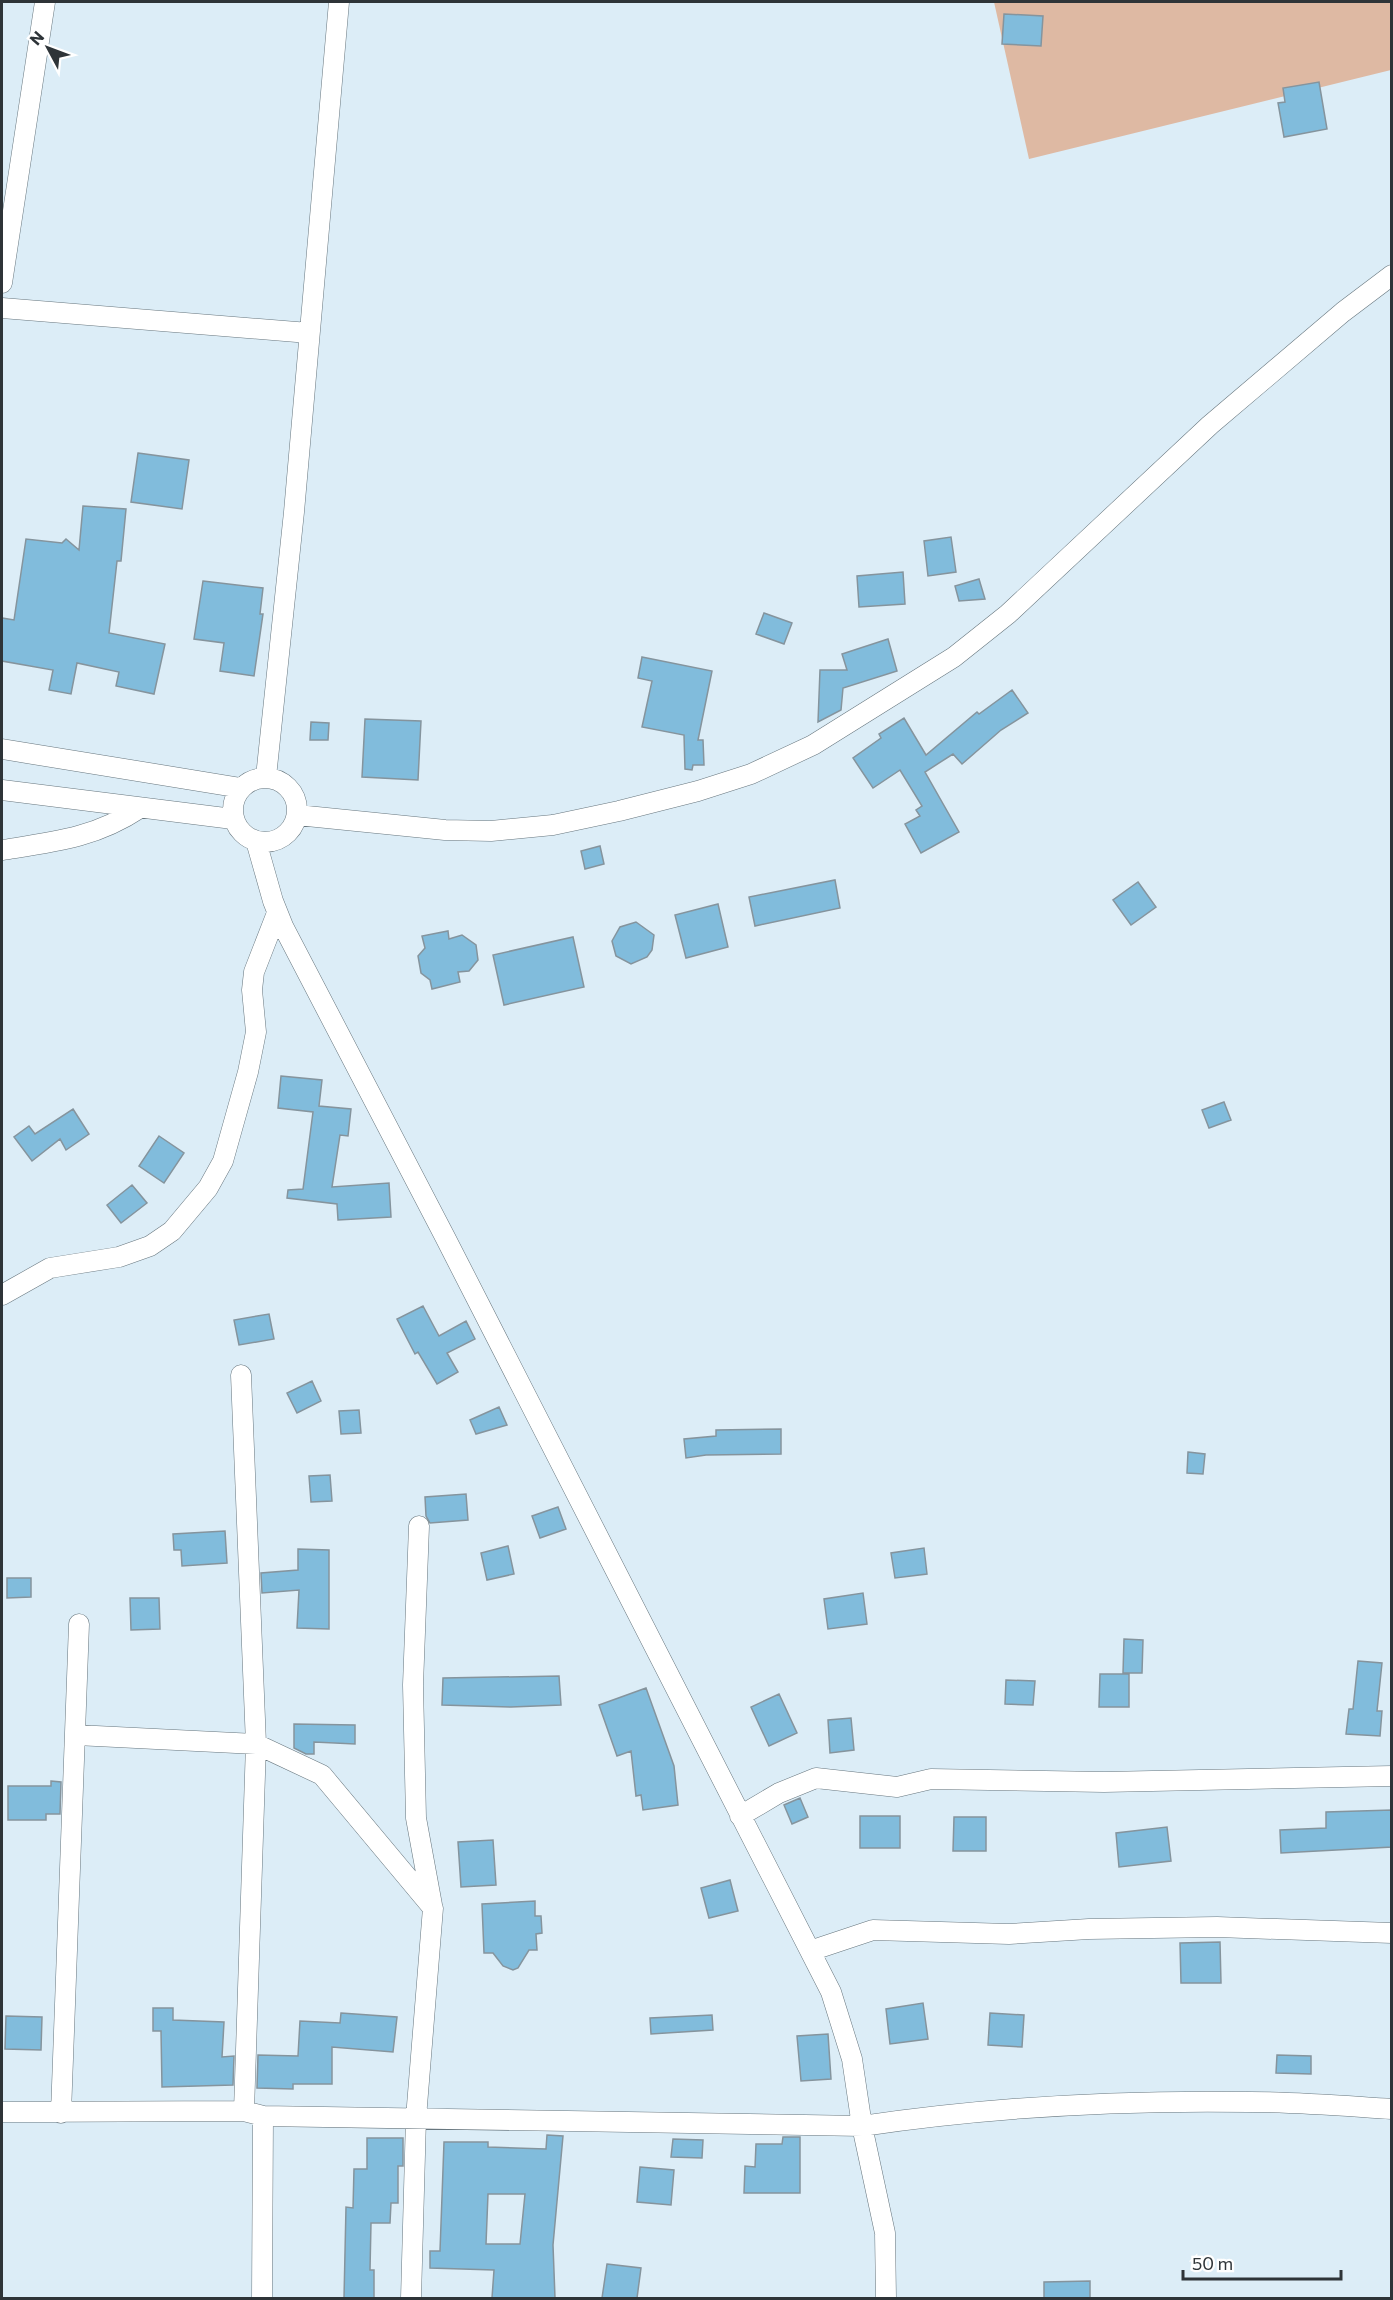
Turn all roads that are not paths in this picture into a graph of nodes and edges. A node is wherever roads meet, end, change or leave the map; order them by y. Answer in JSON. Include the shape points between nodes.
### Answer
{"nodes":[{"id":1,"x":45,"y":2,"type":"edge"},
{"id":2,"x":339,"y":2,"type":"edge"},
{"id":3,"x":1392,"y":275,"type":"edge"},
{"id":4,"x":2,"y":284,"type":"edge"},
{"id":5,"x":2,"y":308,"type":"edge"},
{"id":6,"x":309,"y":333,"type":"junction"},
{"id":7,"x":2,"y":749,"type":"edge"},
{"id":8,"x":266,"y":777,"type":"junction"},
{"id":9,"x":241,"y":788,"type":"junction"},
{"id":10,"x":2,"y":790,"type":"edge"},
{"id":11,"x":140,"y":808,"type":"junction"},
{"id":12,"x":297,"y":815,"type":"junction"},
{"id":13,"x":233,"y":819,"type":"junction"},
{"id":14,"x":256,"y":841,"type":"junction"},
{"id":15,"x":2,"y":850,"type":"edge"},
{"id":16,"x":277,"y":913,"type":"junction"},
{"id":17,"x":2,"y":1295,"type":"edge"},
{"id":18,"x":241,"y":1375,"type":"dead end"},
{"id":19,"x":418,"y":1526,"type":"dead end"},
{"id":20,"x":80,"y":1624,"type":"dead end"},
{"id":21,"x":76,"y":1735,"type":"junction"},
{"id":22,"x":256,"y":1744,"type":"junction"},
{"id":23,"x":1392,"y":1776,"type":"edge"},
{"id":24,"x":741,"y":1816,"type":"junction"},
{"id":25,"x":433,"y":1908,"type":"junction"},
{"id":26,"x":1392,"y":1934,"type":"edge"},
{"id":27,"x":810,"y":1951,"type":"junction"},
{"id":28,"x":1392,"y":2109,"type":"edge"},
{"id":29,"x":2,"y":2112,"type":"edge"},
{"id":30,"x":61,"y":2113,"type":"junction"},
{"id":31,"x":253,"y":2113,"type":"junction"},
{"id":32,"x":416,"y":2118,"type":"junction"},
{"id":33,"x":862,"y":2126,"type":"junction"},
{"id":34,"x":262,"y":2298,"type":"edge"},
{"id":35,"x":411,"y":2298,"type":"edge"},
{"id":36,"x":886,"y":2298,"type":"edge"}],
"edges":[{"from":1,"to":4,"type":"street"},
{"from":2,"to":6,"type":"street"},
{"from":3,"to":12,"type":"street","via":[[1210,425],[1008,614],[954,657],[813,744],[751,774],[698,791],[553,825],[479,831]]},
{"from":5,"to":6,"type":"street"},
{"from":6,"to":8,"type":"street"},
{"from":7,"to":9,"type":"street"},
{"from":8,"to":9,"type":"street"},
{"from":8,"to":12,"type":"street","via":[[279,780],[290,789]]},
{"from":9,"to":13,"type":"street","via":[[233,802]]},
{"from":10,"to":11,"type":"street"},
{"from":11,"to":13,"type":"street"},
{"from":11,"to":15,"type":"street","via":[[116,824],[85,836]]},
{"from":12,"to":14,"type":"street","via":[[287,834],[278,840]]},
{"from":13,"to":14,"type":"street","via":[[246,837]]},
{"from":14,"to":16,"type":"street"},
{"from":16,"to":17,"type":"street","via":[[254,972],[256,1032],[248,1072],[223,1161],[202,1196],[172,1231],[150,1246],[119,1257],[50,1268]]},
{"from":16,"to":24,"type":"street"},
{"from":18,"to":22,"type":"street"},
{"from":19,"to":25,"type":"street","via":[[413,1685],[416,1818]]},
{"from":20,"to":21,"type":"street"},
{"from":21,"to":22,"type":"street"},
{"from":21,"to":30,"type":"street"},
{"from":22,"to":25,"type":"street","via":[[322,1775]]},
{"from":22,"to":31,"type":"street"},
{"from":23,"to":24,"type":"street","via":[[1104,1782],[932,1779],[897,1787],[816,1778],[779,1793]]},
{"from":24,"to":27,"type":"street"},
{"from":25,"to":32,"type":"street"},
{"from":26,"to":27,"type":"street","via":[[1217,1927],[1009,1934],[873,1930]]},
{"from":27,"to":33,"type":"street","via":[[831,1992],[852,2059]]},
{"from":28,"to":33,"type":"street","via":[[1250,2102],[1039,2107]]},
{"from":29,"to":30,"type":"street"},
{"from":30,"to":31,"type":"street"},
{"from":31,"to":32,"type":"street"},
{"from":31,"to":34,"type":"street"},
{"from":32,"to":33,"type":"street"},
{"from":32,"to":35,"type":"street"},
{"from":33,"to":36,"type":"street","via":[[885,2233]]}]}
